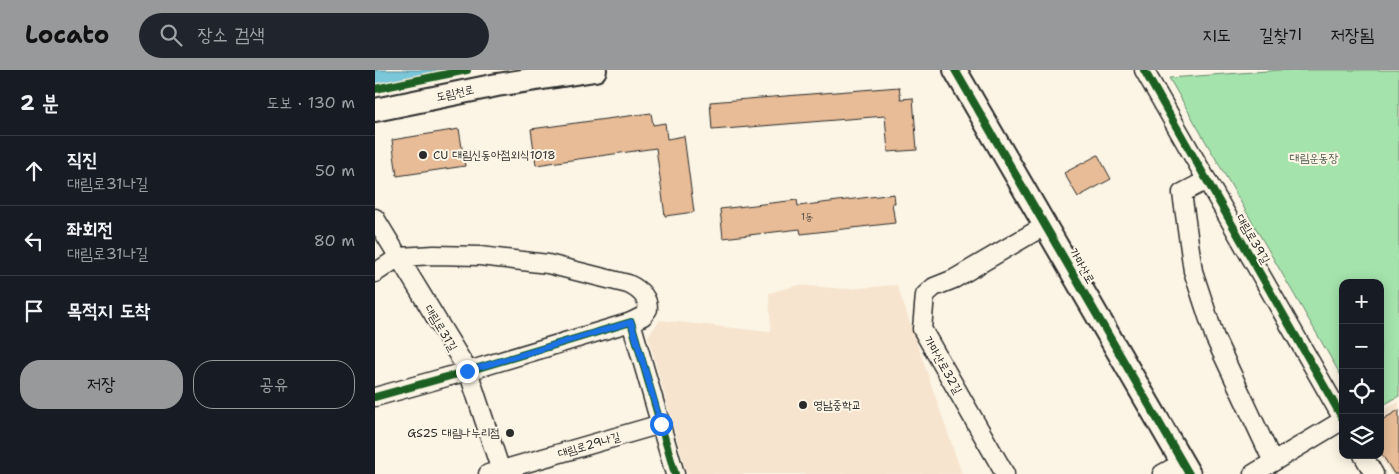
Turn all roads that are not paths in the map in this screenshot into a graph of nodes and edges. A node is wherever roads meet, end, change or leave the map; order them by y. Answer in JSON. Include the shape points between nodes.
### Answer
{"nodes":[{"id":1,"x":595,"y":70,"type":"edge"},
{"id":2,"x":955,"y":70,"type":"edge"},
{"id":3,"x":1144,"y":70,"type":"edge"},
{"id":4,"x":375,"y":110,"type":"edge"},
{"id":5,"x":1207,"y":180,"type":"junction"},
{"id":6,"x":375,"y":218,"type":"edge"},
{"id":7,"x":1046,"y":225,"type":"junction"},
{"id":8,"x":399,"y":257,"type":"junction"},
{"id":9,"x":375,"y":273,"type":"edge"},
{"id":10,"x":631,"y":322,"type":"junction"},
{"id":11,"x":467,"y":371,"type":"junction"},
{"id":12,"x":375,"y":397,"type":"edge"},
{"id":13,"x":1340,"y":414,"type":"edge"},
{"id":14,"x":1339,"y":422,"type":"edge"},
{"id":15,"x":661,"y":424,"type":"junction"},
{"id":16,"x":1365,"y":459,"type":"edge"},
{"id":17,"x":1273,"y":462,"type":"junction"},
{"id":18,"x":1185,"y":468,"type":"edge"},
{"id":19,"x":497,"y":473,"type":"edge"},
{"id":20,"x":675,"y":474,"type":"edge"},
{"id":21,"x":1005,"y":474,"type":"edge"},
{"id":22,"x":1162,"y":474,"type":"edge"},
{"id":23,"x":1253,"y":474,"type":"edge"},
{"id":24,"x":1374,"y":474,"type":"edge"}],
"edges":[{"from":1,"to":4,"type":"main road","name":"도림천로","via":[[497,85]]},
{"from":2,"to":7,"type":"main road","name":"가마산로"},
{"from":3,"to":5,"type":"street","name":"대림로39길"},
{"from":5,"to":13,"type":"street","name":"대림로39길"},
{"from":5,"to":17,"type":"street","via":[[1182,193],[1193,271],[1215,338]]},
{"from":6,"to":8,"type":"street","name":"대림로31길"},
{"from":7,"to":18,"type":"main road","name":"가마산로"},
{"from":7,"to":21,"type":"street","name":"가마산로32길","via":[[925,295],[922,329]]},
{"from":8,"to":9,"type":"street"},
{"from":8,"to":10,"type":"street","via":[[480,256],[521,260],[628,284],[639,289],[648,304],[643,316]]},
{"from":8,"to":11,"type":"street","name":"대림로31길"},
{"from":10,"to":11,"type":"street"},
{"from":10,"to":15,"type":"street"},
{"from":11,"to":12,"type":"street"},
{"from":11,"to":19,"type":"street","name":"대림로31길"},
{"from":14,"to":17,"type":"street","name":"대림로39길"},
{"from":15,"to":19,"type":"street","name":"대림로29나길"},
{"from":15,"to":20,"type":"street"},
{"from":16,"to":24,"type":"street"},
{"from":17,"to":23,"type":"street","name":"대림로39길"},
{"from":18,"to":22,"type":"street"}]}
